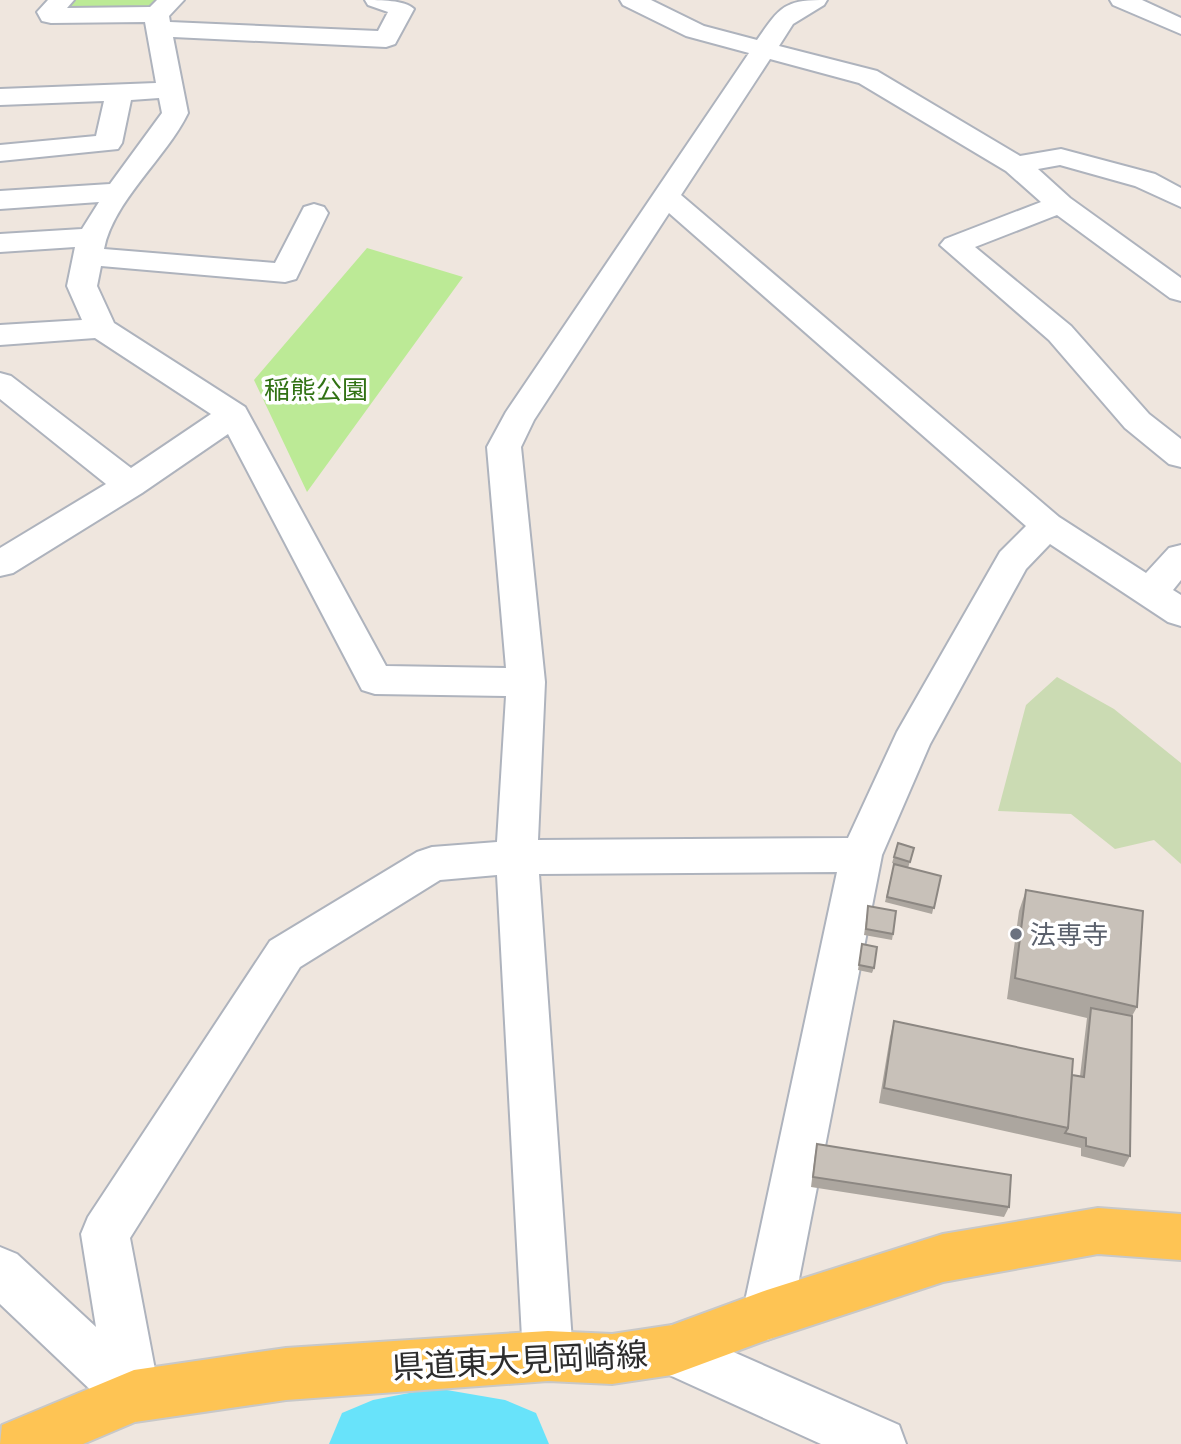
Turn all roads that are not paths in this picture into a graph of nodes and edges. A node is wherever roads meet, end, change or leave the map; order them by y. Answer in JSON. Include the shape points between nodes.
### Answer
{"nodes":[{"id":1,"x":62,"y":0,"type":"edge"},
{"id":2,"x":377,"y":0,"type":"edge"},
{"id":3,"x":632,"y":0,"type":"edge"},
{"id":4,"x":815,"y":0,"type":"edge"},
{"id":5,"x":1122,"y":0,"type":"edge"},
{"id":6,"x":163,"y":14,"type":"edge"},
{"id":7,"x":1181,"y":27,"type":"edge"},
{"id":8,"x":766,"y":49,"type":"junction"},
{"id":9,"x":172,"y":90,"type":"junction"},
{"id":10,"x":119,"y":92,"type":"junction"},
{"id":11,"x":0,"y":97,"type":"edge"},
{"id":12,"x":0,"y":153,"type":"edge"},
{"id":13,"x":1016,"y":165,"type":"junction"},
{"id":14,"x":119,"y":192,"type":"junction"},
{"id":15,"x":666,"y":196,"type":"junction"},
{"id":16,"x":1181,"y":199,"type":"edge"},
{"id":17,"x":0,"y":200,"type":"edge"},
{"id":18,"x":1060,"y":204,"type":"junction"},
{"id":19,"x":314,"y":213,"type":"dead end"},
{"id":20,"x":0,"y":243,"type":"edge"},
{"id":21,"x":89,"y":246,"type":"junction"},
{"id":22,"x":1181,"y":292,"type":"edge"},
{"id":23,"x":101,"y":328,"type":"junction"},
{"id":24,"x":0,"y":335,"type":"edge"},
{"id":25,"x":0,"y":383,"type":"edge"},
{"id":26,"x":234,"y":414,"type":"junction"},
{"id":27,"x":1181,"y":456,"type":"edge"},
{"id":28,"x":130,"y":485,"type":"junction"},
{"id":29,"x":1047,"y":525,"type":"junction"},
{"id":30,"x":1181,"y":557,"type":"edge"},
{"id":31,"x":0,"y":564,"type":"edge"},
{"id":32,"x":1150,"y":592,"type":"junction"},
{"id":33,"x":1181,"y":612,"type":"edge"},
{"id":34,"x":526,"y":682,"type":"junction"},
{"id":35,"x":861,"y":855,"type":"junction"},
{"id":36,"x":517,"y":857,"type":"junction"},
{"id":37,"x":1181,"y":1237,"type":"edge"},
{"id":38,"x":0,"y":1271,"type":"edge"},
{"id":39,"x":767,"y":1315,"type":"junction"},
{"id":40,"x":672,"y":1350,"type":"junction"},
{"id":41,"x":548,"y":1356,"type":"junction"},
{"id":42,"x":134,"y":1396,"type":"junction"},
{"id":43,"x":21,"y":1444,"type":"edge"},
{"id":44,"x":880,"y":1444,"type":"edge"}],
"edges":[{"from":1,"to":6,"type":"street","via":[[49,12],[51,16]]},
{"from":2,"to":6,"type":"street","via":[[402,9],[386,39]]},
{"from":3,"to":8,"type":"street","via":[[695,32]]},
{"from":4,"to":8,"type":"street","via":[[784,19]]},
{"from":5,"to":7,"type":"street"},
{"from":6,"to":9,"type":"street"},
{"from":8,"to":13,"type":"street","via":[[868,77]]},
{"from":8,"to":15,"type":"street"},
{"from":9,"to":10,"type":"street"},
{"from":9,"to":14,"type":"street","via":[[174,113],[169,125]]},
{"from":10,"to":11,"type":"street"},
{"from":10,"to":12,"type":"street","via":[[108,143]]},
{"from":13,"to":16,"type":"street","via":[[1061,157],[1146,180]]},
{"from":13,"to":18,"type":"street"},
{"from":14,"to":17,"type":"street"},
{"from":14,"to":21,"type":"street"},
{"from":15,"to":29,"type":"street"},
{"from":15,"to":34,"type":"street","via":[[517,419],[504,447]]},
{"from":18,"to":22,"type":"street"},
{"from":18,"to":27,"type":"street","via":[[954,245],[1060,333],[1137,421]]},
{"from":19,"to":21,"type":"street","via":[[285,273]]},
{"from":20,"to":21,"type":"street"},
{"from":21,"to":23,"type":"street","via":[[82,286]]},
{"from":23,"to":24,"type":"street"},
{"from":23,"to":26,"type":"street"},
{"from":25,"to":28,"type":"street"},
{"from":26,"to":28,"type":"street"},
{"from":26,"to":34,"type":"street","via":[[375,680]]},
{"from":28,"to":31,"type":"street"},
{"from":29,"to":32,"type":"street"},
{"from":29,"to":35,"type":"street","via":[[1013,561],[911,743]]},
{"from":30,"to":32,"type":"street"},
{"from":32,"to":33,"type":"street"},
{"from":34,"to":36,"type":"street"},
{"from":35,"to":36,"type":"street"},
{"from":35,"to":39,"type":"street"},
{"from":36,"to":41,"type":"street"},
{"from":36,"to":42,"type":"street","via":[[432,864],[285,954],[105,1234]]},
{"from":37,"to":39,"type":"main road","name":"県道東大見岡崎線","via":[[1098,1231],[943,1258]]},
{"from":38,"to":42,"type":"street"},
{"from":39,"to":40,"type":"main road","name":"県道東大見岡崎線"},
{"from":40,"to":41,"type":"main road","name":"県道東大見岡崎線","via":[[612,1359]]},
{"from":40,"to":44,"type":"street"},
{"from":41,"to":42,"type":"main road","name":"県道東大見岡崎線","via":[[286,1374]]},
{"from":42,"to":43,"type":"main road","name":"県道東大見岡崎線"}]}
